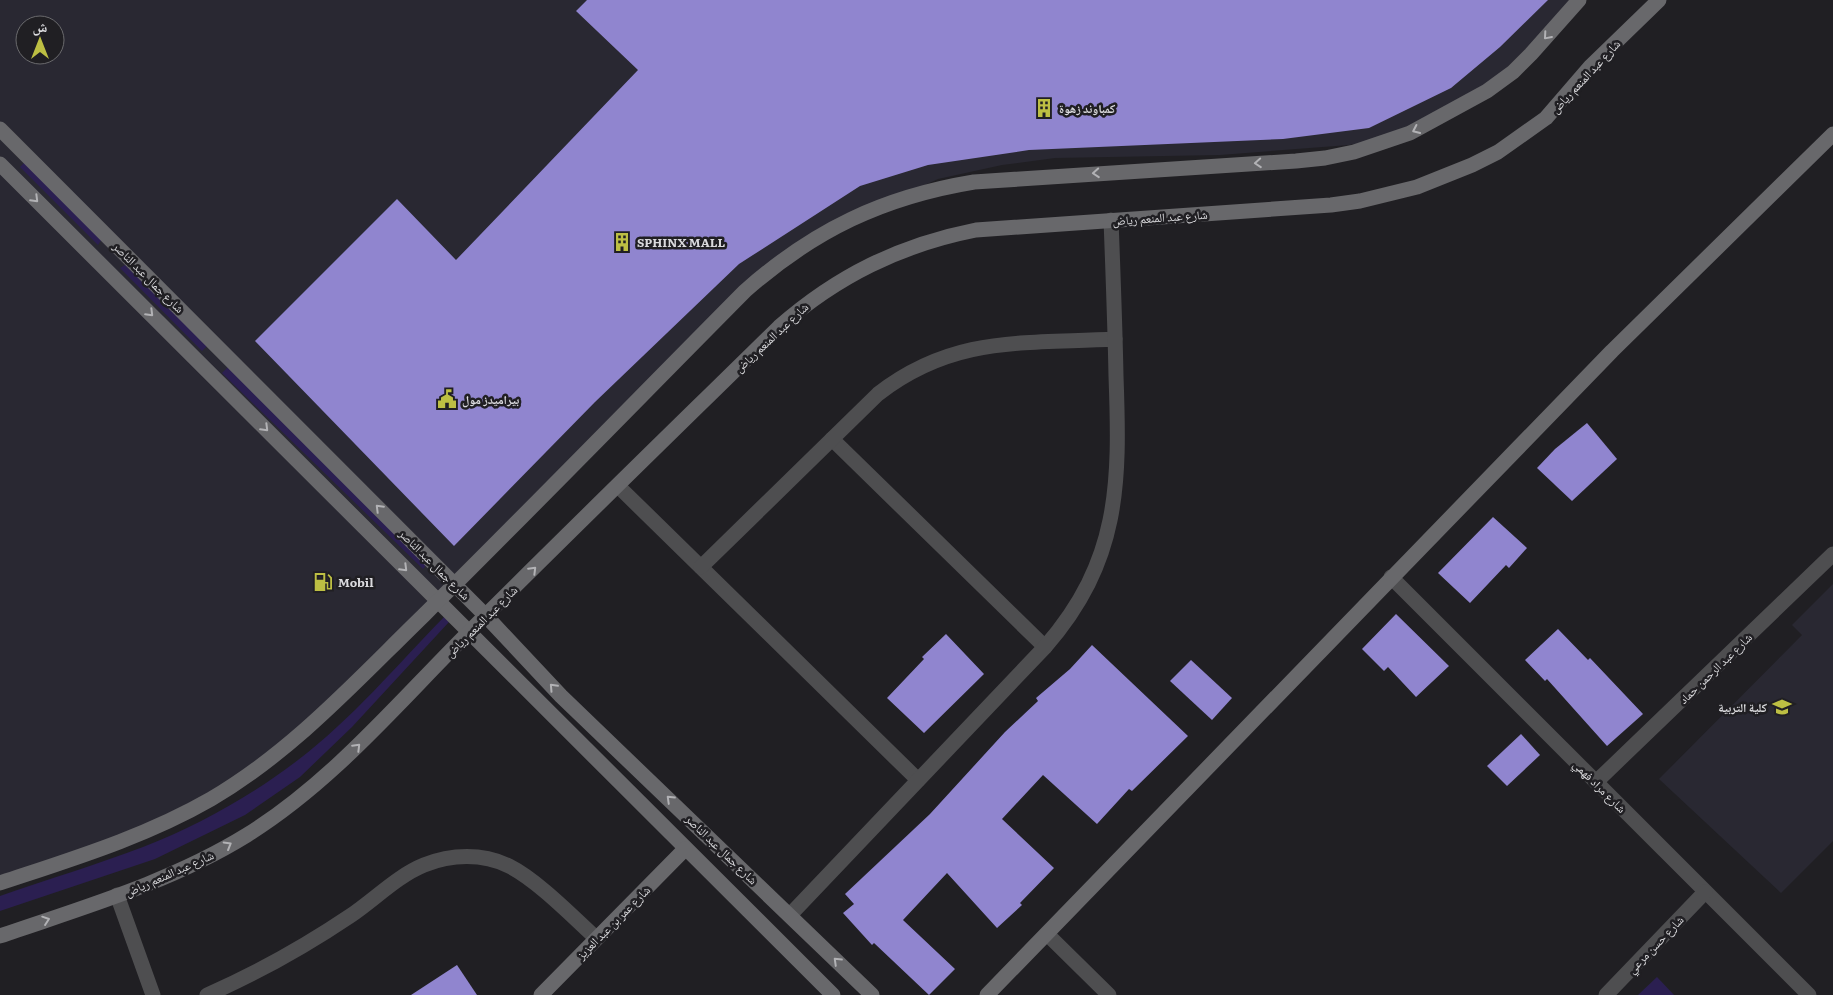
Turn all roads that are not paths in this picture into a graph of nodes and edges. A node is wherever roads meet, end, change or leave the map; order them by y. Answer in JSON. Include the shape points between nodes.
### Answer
{"nodes":[{"id":1,"x":1579,"y":0,"type":"edge"},
{"id":2,"x":1659,"y":0,"type":"edge"},
{"id":3,"x":0,"y":129,"type":"edge"},
{"id":4,"x":1833,"y":134,"type":"edge"},
{"id":5,"x":0,"y":164,"type":"edge"},
{"id":6,"x":1111,"y":220,"type":"junction"},
{"id":7,"x":1115,"y":340,"type":"junction"},
{"id":8,"x":832,"y":439,"type":"junction"},
{"id":9,"x":618,"y":486,"type":"junction"},
{"id":10,"x":1833,"y":554,"type":"edge"},
{"id":11,"x":701,"y":567,"type":"junction"},
{"id":12,"x":1391,"y":577,"type":"junction"},
{"id":13,"x":456,"y":585,"type":"junction"},
{"id":14,"x":437,"y":601,"type":"junction"},
{"id":15,"x":486,"y":616,"type":"junction"},
{"id":16,"x":469,"y":633,"type":"junction"},
{"id":17,"x":1045,"y":647,"type":"junction"},
{"id":18,"x":918,"y":780,"type":"junction"},
{"id":19,"x":1596,"y":782,"type":"junction"},
{"id":20,"x":685,"y":849,"type":"junction"},
{"id":21,"x":0,"y":883,"type":"edge"},
{"id":22,"x":1705,"y":892,"type":"junction"},
{"id":23,"x":117,"y":895,"type":"junction"},
{"id":24,"x":790,"y":915,"type":"junction"},
{"id":25,"x":1047,"y":934,"type":"junction"},
{"id":26,"x":0,"y":936,"type":"edge"},
{"id":27,"x":596,"y":938,"type":"junction"},
{"id":28,"x":547,"y":993,"type":"edge"},
{"id":29,"x":153,"y":995,"type":"edge"},
{"id":30,"x":207,"y":995,"type":"edge"},
{"id":31,"x":833,"y":995,"type":"edge"},
{"id":32,"x":872,"y":995,"type":"edge"},
{"id":33,"x":987,"y":995,"type":"edge"},
{"id":34,"x":1109,"y":995,"type":"edge"},
{"id":35,"x":1606,"y":995,"type":"edge"},
{"id":36,"x":1809,"y":995,"type":"edge"}],
"edges":[{"from":1,"to":13,"type":"street","one_way":true,"via":[[1531,54],[1487,92],[1410,133],[1354,152],[1296,161],[974,182],[911,195],[850,218],[795,250],[745,291]]},
{"from":2,"to":6,"type":"street","name":"شارع عبد المنعم رياض","via":[[1590,67],[1546,118],[1498,152],[1445,177],[1389,195],[1331,205]]},
{"from":13,"to":3,"type":"street","name":"شارع جمال عبد الناصر","one_way":true},
{"from":4,"to":12,"type":"street","via":[[1648,315]]},
{"from":5,"to":14,"type":"street","name":"شارع جمال عبد الناصر","one_way":true},
{"from":6,"to":7,"type":"street"},
{"from":6,"to":9,"type":"street","name":"شارع عبد المنعم رياض","via":[[976,230],[922,243],[870,264],[800,309]]},
{"from":7,"to":8,"type":"street","via":[[998,345],[952,353],[893,383]]},
{"from":7,"to":17,"type":"street","via":[[1118,459],[1111,522],[1098,565],[1086,590]]},
{"from":8,"to":11,"type":"street"},
{"from":8,"to":17,"type":"street"},
{"from":9,"to":11,"type":"street"},
{"from":15,"to":9,"type":"street","name":"شارع عبد المنعم رياض","one_way":true},
{"from":10,"to":19,"type":"street","name":"شارع عبد الرحمن حماد"},
{"from":11,"to":18,"type":"street"},
{"from":12,"to":19,"type":"street","name":"شارع مراد فهمي"},
{"from":12,"to":25,"type":"street"},
{"from":13,"to":14,"type":"street"},
{"from":13,"to":15,"type":"street","name":"شارع جمال عبد الناصر"},
{"from":14,"to":16,"type":"street","name":"شارع جمال عبد الناصر"},
{"from":14,"to":21,"type":"street","via":[[310,726],[246,776],[205,802],[139,835]]},
{"from":15,"to":16,"type":"street","name":"شارع عبد المنعم رياض"},
{"from":24,"to":15,"type":"street","name":"شارع جمال عبد الناصر","one_way":true,"via":[[561,696]]},
{"from":16,"to":20,"type":"street","name":"شارع جمال عبد الناصر"},
{"from":23,"to":16,"type":"street","name":"شارع عبد المنعم رياض","one_way":true,"via":[[215,853],[283,811],[332,772]]},
{"from":17,"to":18,"type":"street"},
{"from":18,"to":24,"type":"street"},
{"from":19,"to":22,"type":"street","name":"شارع مراد فهمي"},
{"from":20,"to":27,"type":"street","name":"شارع عمر بن عبد العزيز"},
{"from":20,"to":31,"type":"street","name":"شارع جمال عبد الناصر"},
{"from":22,"to":35,"type":"street","name":"شارع حسن مرعي"},
{"from":22,"to":36,"type":"street","name":"شارع مراد فهمي"},
{"from":26,"to":23,"type":"street","name":"شارع عبد المنعم رياض","one_way":true},
{"from":23,"to":29,"type":"street"},
{"from":32,"to":24,"type":"street","name":"شارع جمال عبد الناصر","one_way":true},
{"from":25,"to":33,"type":"street"},
{"from":25,"to":34,"type":"street"},
{"from":27,"to":28,"type":"street","name":"شارع عمر بن عبد العزيز"},
{"from":27,"to":30,"type":"street","via":[[509,866],[488,858],[444,858],[423,865],[338,925],[279,961]]}]}
